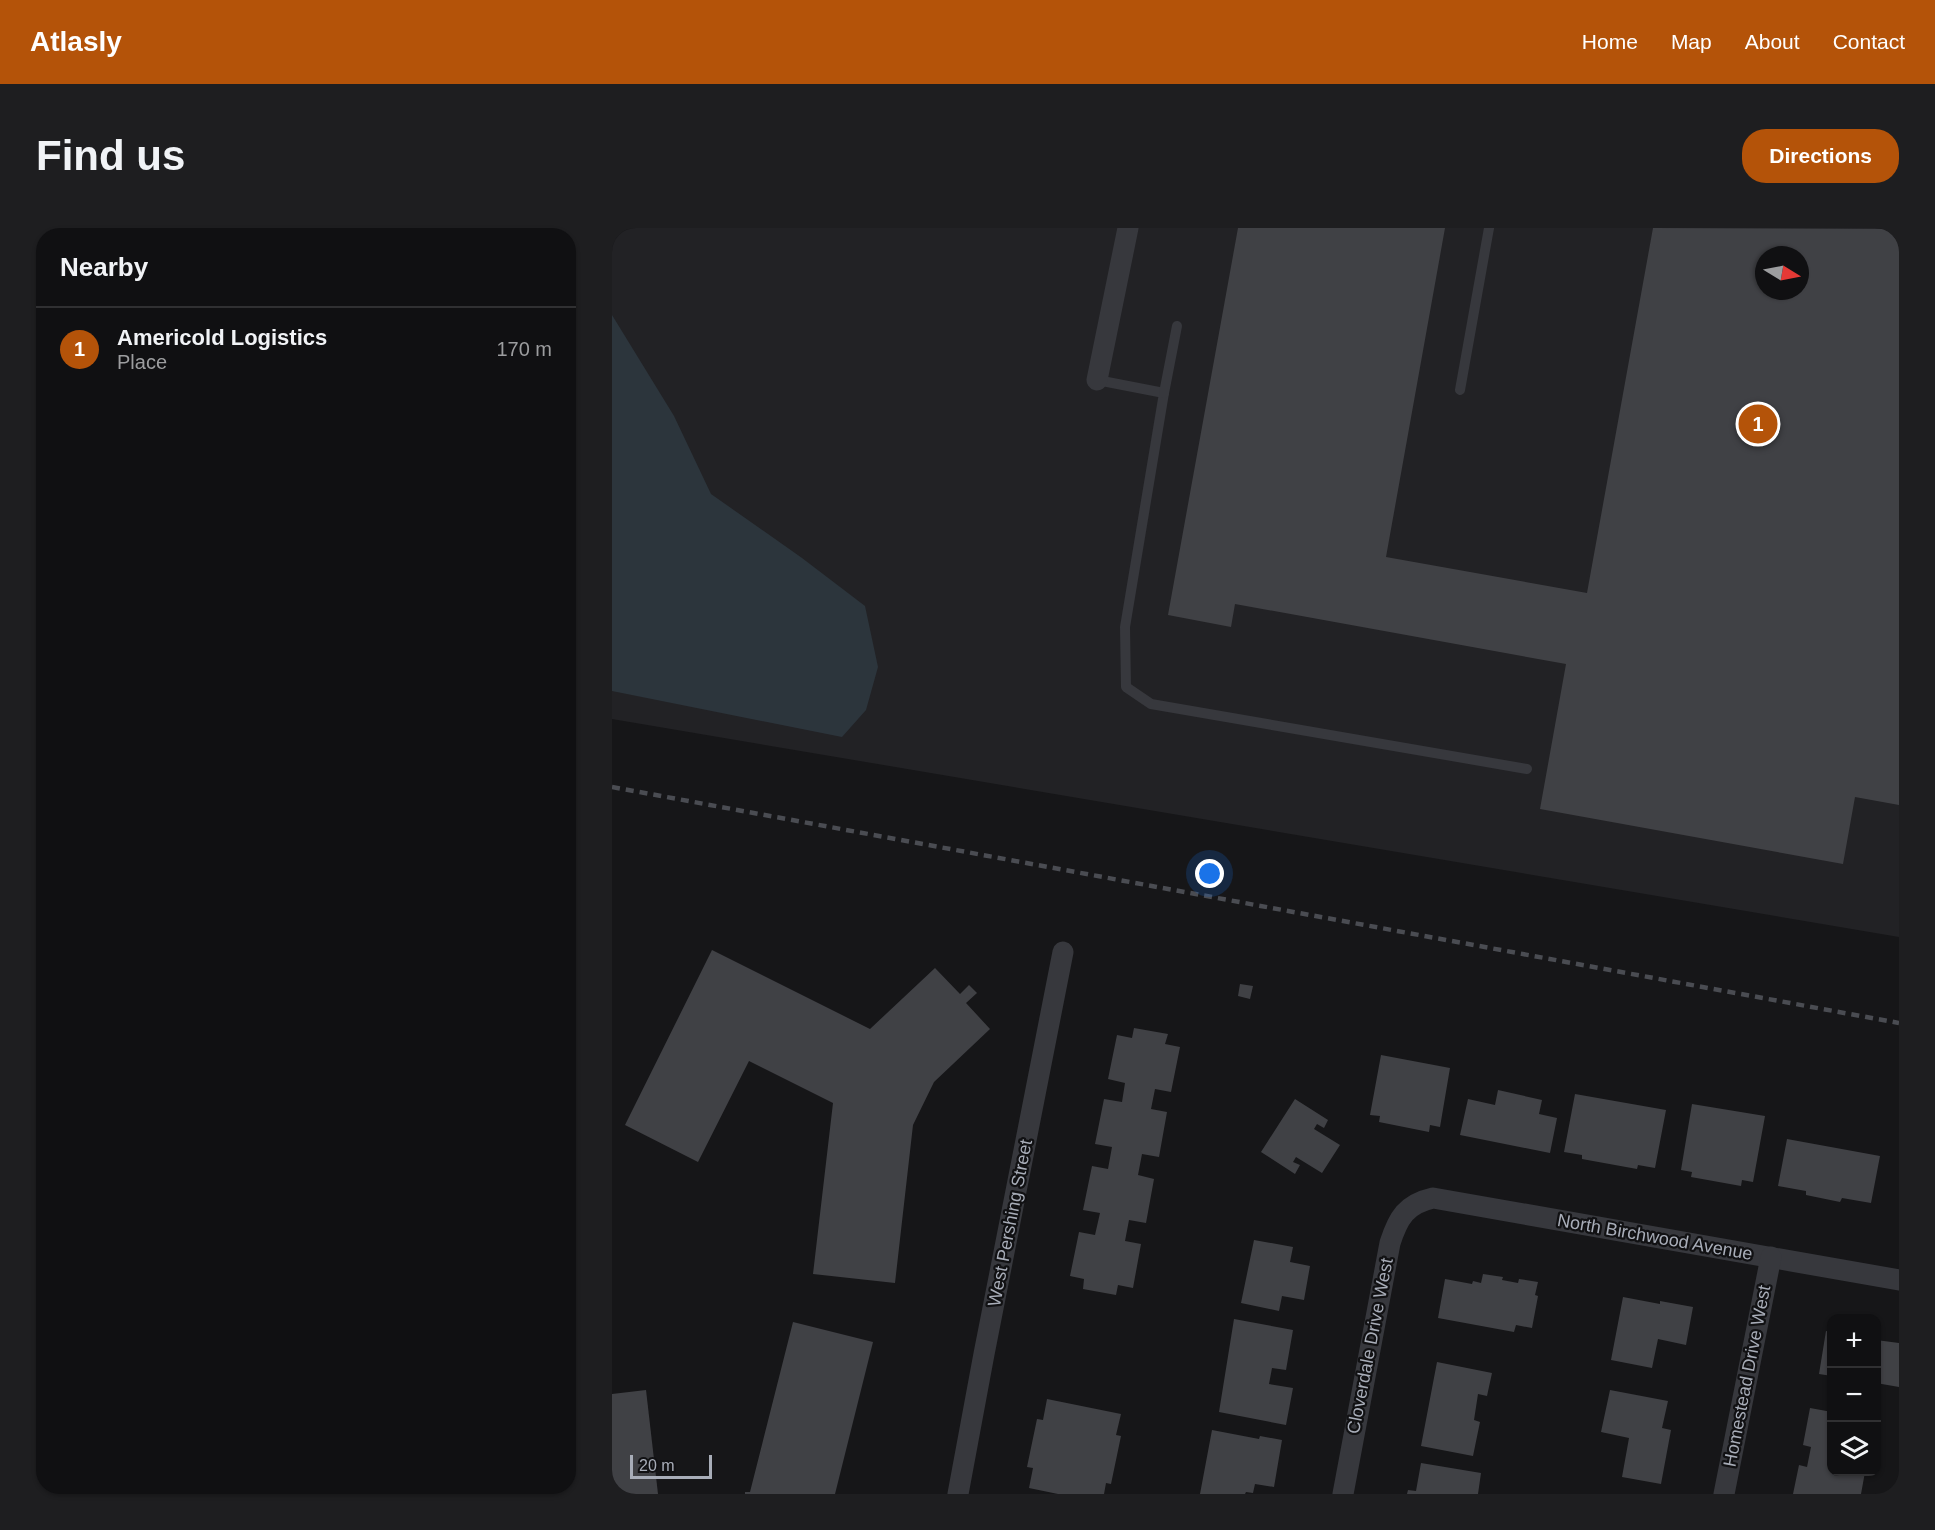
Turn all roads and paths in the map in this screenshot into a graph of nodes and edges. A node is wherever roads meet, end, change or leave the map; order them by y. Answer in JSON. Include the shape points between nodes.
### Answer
{"nodes":[{"id":1,"x":1128,"y":228,"type":"edge"},
{"id":2,"x":1489,"y":228,"type":"edge"},
{"id":3,"x":1177,"y":326,"type":"dead end"},
{"id":4,"x":1097,"y":380,"type":"joint"},
{"id":5,"x":1460,"y":390,"type":"dead end"},
{"id":6,"x":1164,"y":393,"type":"junction"},
{"id":7,"x":1527,"y":769,"type":"dead end"},
{"id":8,"x":1063,"y":952,"type":"dead end"},
{"id":9,"x":1413,"y":1206,"type":"joint"},
{"id":10,"x":1771,"y":1257,"type":"junction"},
{"id":11,"x":1899,"y":1280,"type":"edge"},
{"id":12,"x":958,"y":1494,"type":"edge"},
{"id":13,"x":1342,"y":1494,"type":"edge"},
{"id":14,"x":1724,"y":1494,"type":"edge"}],
"edges":[{"from":1,"to":4,"type":"street"},
{"from":2,"to":5,"type":"lane"},
{"from":3,"to":6,"type":"lane"},
{"from":4,"to":6,"type":"lane"},
{"from":6,"to":7,"type":"lane","via":[[1125,627],[1126,687],[1151,704]]},
{"from":8,"to":12,"type":"street","name":"West Pershing Street"},
{"from":9,"to":10,"type":"street","name":"North Birchwood Avenue","via":[[1434,1198]]},
{"from":9,"to":13,"type":"street","name":"Cloverdale Drive West","via":[[1402,1215],[1390,1243]]},
{"from":10,"to":11,"type":"street","name":"North Birchwood Avenue"},
{"from":10,"to":14,"type":"street","name":"Homestead Drive West"}]}
